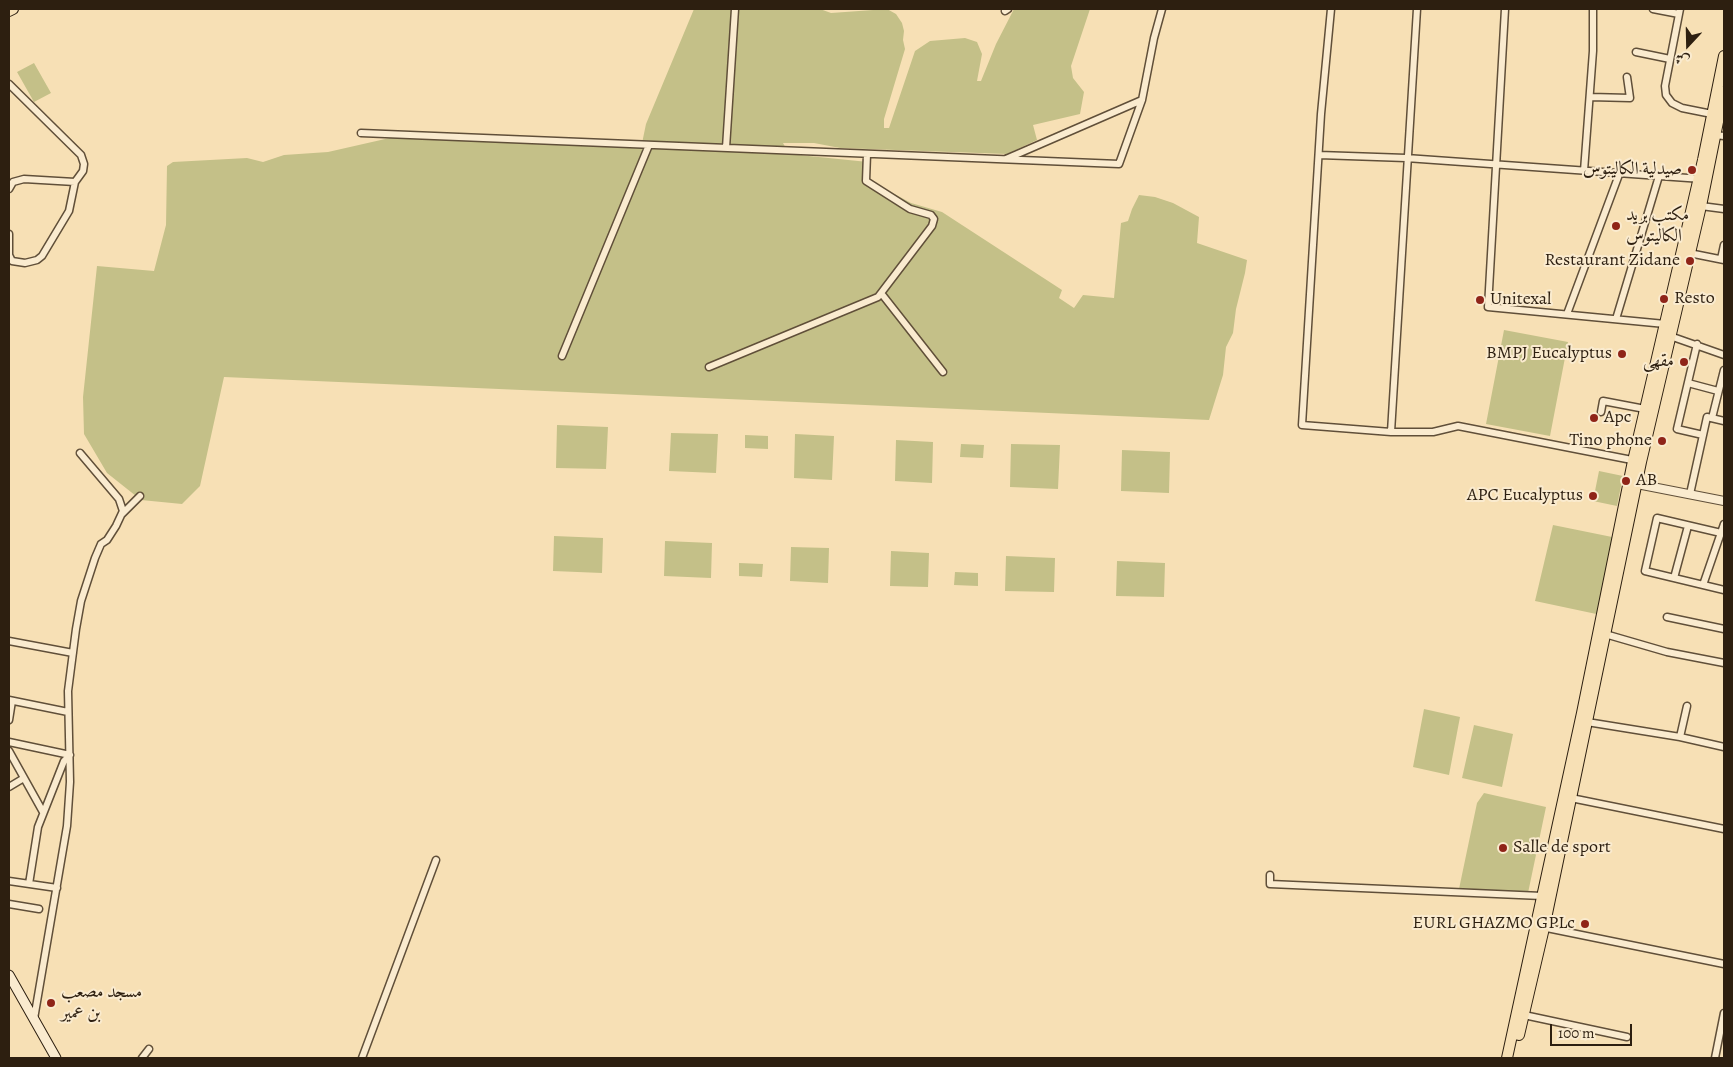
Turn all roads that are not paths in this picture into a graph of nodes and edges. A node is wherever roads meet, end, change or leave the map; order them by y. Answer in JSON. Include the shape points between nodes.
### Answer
{"nodes":[{"id":1,"x":13,"y":9,"type":"edge"},
{"id":2,"x":735,"y":9,"type":"edge"},
{"id":3,"x":1162,"y":9,"type":"edge"},
{"id":4,"x":1331,"y":9,"type":"edge"},
{"id":5,"x":1417,"y":9,"type":"edge"},
{"id":6,"x":1505,"y":9,"type":"edge"},
{"id":7,"x":1593,"y":9,"type":"edge"},
{"id":8,"x":1653,"y":9,"type":"edge"},
{"id":9,"x":9,"y":11,"type":"edge"},
{"id":10,"x":1680,"y":12,"type":"edge"},
{"id":11,"x":1636,"y":52,"type":"dead end"},
{"id":12,"x":1724,"y":56,"type":"edge"},
{"id":13,"x":1670,"y":60,"type":"junction"},
{"id":14,"x":1627,"y":77,"type":"dead end"},
{"id":15,"x":9,"y":84,"type":"edge"},
{"id":16,"x":1724,"y":92,"type":"edge"},
{"id":17,"x":1590,"y":97,"type":"junction"},
{"id":18,"x":1142,"y":100,"type":"junction"},
{"id":19,"x":1712,"y":114,"type":"junction"},
{"id":20,"x":361,"y":133,"type":"dead end"},
{"id":21,"x":1720,"y":135,"type":"edge"},
{"id":22,"x":649,"y":145,"type":"junction"},
{"id":23,"x":726,"y":148,"type":"junction"},
{"id":24,"x":867,"y":154,"type":"junction"},
{"id":25,"x":1319,"y":155,"type":"junction"},
{"id":26,"x":1406,"y":158,"type":"junction"},
{"id":27,"x":1005,"y":160,"type":"junction"},
{"id":28,"x":1496,"y":164,"type":"junction"},
{"id":29,"x":1584,"y":170,"type":"junction"},
{"id":30,"x":1620,"y":172,"type":"junction"},
{"id":31,"x":1659,"y":176,"type":"junction"},
{"id":32,"x":1702,"y":179,"type":"junction"},
{"id":33,"x":76,"y":182,"type":"junction"},
{"id":34,"x":9,"y":188,"type":"edge"},
{"id":35,"x":1700,"y":206,"type":"junction"},
{"id":36,"x":1724,"y":210,"type":"edge"},
{"id":37,"x":9,"y":234,"type":"edge"},
{"id":38,"x":1724,"y":245,"type":"edge"},
{"id":39,"x":1689,"y":253,"type":"junction"},
{"id":40,"x":1723,"y":259,"type":"edge"},
{"id":41,"x":882,"y":293,"type":"junction"},
{"id":42,"x":1567,"y":314,"type":"junction"},
{"id":43,"x":1616,"y":319,"type":"junction"},
{"id":44,"x":1665,"y":324,"type":"junction"},
{"id":45,"x":1670,"y":336,"type":"junction"},
{"id":46,"x":1697,"y":344,"type":"junction"},
{"id":47,"x":1724,"y":355,"type":"edge"},
{"id":48,"x":562,"y":356,"type":"dead end"},
{"id":49,"x":709,"y":367,"type":"dead end"},
{"id":50,"x":1724,"y":370,"type":"edge"},
{"id":51,"x":943,"y":372,"type":"dead end"},
{"id":52,"x":1688,"y":383,"type":"junction"},
{"id":53,"x":1718,"y":390,"type":"junction"},
{"id":54,"x":1645,"y":410,"type":"junction"},
{"id":55,"x":1601,"y":412,"type":"dead end"},
{"id":56,"x":1712,"y":418,"type":"junction"},
{"id":57,"x":1724,"y":421,"type":"edge"},
{"id":58,"x":1391,"y":432,"type":"junction"},
{"id":59,"x":1703,"y":435,"type":"junction"},
{"id":60,"x":80,"y":452,"type":"dead end"},
{"id":61,"x":1637,"y":461,"type":"junction"},
{"id":62,"x":1637,"y":484,"type":"junction"},
{"id":63,"x":1690,"y":494,"type":"junction"},
{"id":64,"x":140,"y":496,"type":"dead end"},
{"id":65,"x":1724,"y":501,"type":"edge"},
{"id":66,"x":121,"y":515,"type":"junction"},
{"id":67,"x":1724,"y":524,"type":"edge"},
{"id":68,"x":1688,"y":526,"type":"junction"},
{"id":69,"x":1721,"y":533,"type":"junction"},
{"id":70,"x":1674,"y":578,"type":"junction"},
{"id":71,"x":1703,"y":585,"type":"junction"},
{"id":72,"x":1724,"y":590,"type":"edge"},
{"id":73,"x":1667,"y":618,"type":"dead end"},
{"id":74,"x":1724,"y":629,"type":"edge"},
{"id":75,"x":1605,"y":634,"type":"junction"},
{"id":76,"x":9,"y":641,"type":"edge"},
{"id":77,"x":73,"y":653,"type":"junction"},
{"id":78,"x":1724,"y":663,"type":"edge"},
{"id":79,"x":10,"y":700,"type":"edge"},
{"id":80,"x":1687,"y":706,"type":"dead end"},
{"id":81,"x":68,"y":712,"type":"junction"},
{"id":82,"x":9,"y":720,"type":"edge"},
{"id":83,"x":1587,"y":722,"type":"junction"},
{"id":84,"x":1680,"y":737,"type":"junction"},
{"id":85,"x":9,"y":742,"type":"edge"},
{"id":86,"x":1724,"y":747,"type":"edge"},
{"id":87,"x":9,"y":752,"type":"edge"},
{"id":88,"x":70,"y":755,"type":"junction"},
{"id":89,"x":24,"y":778,"type":"junction"},
{"id":90,"x":9,"y":787,"type":"edge"},
{"id":91,"x":1571,"y":798,"type":"junction"},
{"id":92,"x":43,"y":812,"type":"junction"},
{"id":93,"x":1724,"y":828,"type":"edge"},
{"id":94,"x":436,"y":860,"type":"dead end"},
{"id":95,"x":1270,"y":875,"type":"dead end"},
{"id":96,"x":9,"y":881,"type":"edge"},
{"id":97,"x":29,"y":884,"type":"junction"},
{"id":98,"x":56,"y":888,"type":"junction"},
{"id":99,"x":1542,"y":896,"type":"junction"},
{"id":100,"x":9,"y":904,"type":"edge"},
{"id":101,"x":40,"y":909,"type":"dead end"},
{"id":102,"x":1540,"y":927,"type":"junction"},
{"id":103,"x":1724,"y":964,"type":"edge"},
{"id":104,"x":9,"y":975,"type":"edge"},
{"id":105,"x":1724,"y":1013,"type":"edge"},
{"id":106,"x":1524,"y":1015,"type":"junction"},
{"id":107,"x":34,"y":1020,"type":"junction"},
{"id":108,"x":1628,"y":1038,"type":"dead end"},
{"id":109,"x":150,"y":1049,"type":"dead end"},
{"id":110,"x":56,"y":1058,"type":"edge"},
{"id":111,"x":142,"y":1058,"type":"edge"},
{"id":112,"x":362,"y":1058,"type":"edge"},
{"id":113,"x":1507,"y":1058,"type":"edge"},
{"id":114,"x":1514,"y":1058,"type":"edge"},
{"id":115,"x":1715,"y":1058,"type":"edge"}],
"edges":[{"from":1,"to":9,"type":"main road"},
{"from":2,"to":23,"type":"street"},
{"from":3,"to":18,"type":"street"},
{"from":4,"to":25,"type":"street"},
{"from":5,"to":26,"type":"street"},
{"from":6,"to":28,"type":"street"},
{"from":7,"to":17,"type":"street"},
{"from":8,"to":10,"type":"street"},
{"from":10,"to":13,"type":"street"},
{"from":11,"to":13,"type":"street"},
{"from":12,"to":19,"type":"main road"},
{"from":13,"to":19,"type":"street","via":[[1664,86],[1672,103]]},
{"from":14,"to":17,"type":"street","via":[[1630,98]]},
{"from":15,"to":33,"type":"street","via":[[80,155],[83,171]]},
{"from":16,"to":21,"type":"main road"},
{"from":17,"to":29,"type":"street"},
{"from":18,"to":27,"type":"street"},
{"from":18,"to":27,"type":"street","via":[[1119,164]]},
{"from":19,"to":32,"type":"main road"},
{"from":20,"to":22,"type":"street"},
{"from":21,"to":32,"type":"main road"},
{"from":22,"to":23,"type":"street"},
{"from":22,"to":48,"type":"street"},
{"from":23,"to":24,"type":"street"},
{"from":24,"to":27,"type":"street"},
{"from":24,"to":41,"type":"street","via":[[866,181],[910,209],[931,215],[934,219]]},
{"from":25,"to":26,"type":"street"},
{"from":25,"to":58,"type":"street","via":[[1302,425]]},
{"from":26,"to":28,"type":"street"},
{"from":26,"to":58,"type":"street"},
{"from":28,"to":29,"type":"street"},
{"from":28,"to":42,"type":"street","via":[[1488,307]]},
{"from":29,"to":30,"type":"street"},
{"from":30,"to":31,"type":"street"},
{"from":30,"to":42,"type":"street"},
{"from":31,"to":32,"type":"street"},
{"from":31,"to":43,"type":"street"},
{"from":32,"to":35,"type":"main road"},
{"from":32,"to":44,"type":"main road"},
{"from":33,"to":34,"type":"street","via":[[24,179],[13,182]]},
{"from":33,"to":37,"type":"street","via":[[69,211],[38,260],[25,264],[12,261]]},
{"from":35,"to":36,"type":"street"},
{"from":35,"to":39,"type":"main road"},
{"from":38,"to":40,"type":"street"},
{"from":39,"to":40,"type":"street"},
{"from":39,"to":45,"type":"main road"},
{"from":41,"to":49,"type":"street","via":[[878,298]]},
{"from":41,"to":51,"type":"street"},
{"from":42,"to":43,"type":"street"},
{"from":43,"to":44,"type":"street"},
{"from":44,"to":54,"type":"main road"},
{"from":45,"to":46,"type":"street"},
{"from":45,"to":61,"type":"main road"},
{"from":46,"to":47,"type":"street"},
{"from":46,"to":52,"type":"street"},
{"from":50,"to":53,"type":"street"},
{"from":52,"to":53,"type":"street"},
{"from":52,"to":59,"type":"street","via":[[1677,429]]},
{"from":53,"to":56,"type":"street"},
{"from":54,"to":55,"type":"street","via":[[1603,400]]},
{"from":54,"to":61,"type":"main road"},
{"from":56,"to":57,"type":"street"},
{"from":56,"to":59,"type":"street","via":[[1707,417]]},
{"from":58,"to":61,"type":"street","via":[[1433,432],[1458,426]]},
{"from":59,"to":63,"type":"street"},
{"from":60,"to":66,"type":"street","via":[[119,499],[123,510]]},
{"from":61,"to":62,"type":"main road"},
{"from":61,"to":99,"type":"main road"},
{"from":62,"to":63,"type":"street"},
{"from":62,"to":75,"type":"main road"},
{"from":63,"to":65,"type":"street"},
{"from":64,"to":66,"type":"street"},
{"from":66,"to":77,"type":"street","via":[[95,558],[81,601]]},
{"from":67,"to":69,"type":"street"},
{"from":68,"to":69,"type":"street"},
{"from":68,"to":70,"type":"street"},
{"from":68,"to":70,"type":"street","via":[[1657,518],[1644,571]]},
{"from":69,"to":71,"type":"street"},
{"from":70,"to":71,"type":"street"},
{"from":71,"to":72,"type":"street"},
{"from":73,"to":74,"type":"street"},
{"from":75,"to":78,"type":"street","via":[[1667,652]]},
{"from":75,"to":83,"type":"main road"},
{"from":76,"to":77,"type":"street"},
{"from":77,"to":81,"type":"street"},
{"from":79,"to":81,"type":"street"},
{"from":79,"to":82,"type":"street"},
{"from":80,"to":84,"type":"street"},
{"from":81,"to":88,"type":"street"},
{"from":83,"to":84,"type":"street"},
{"from":83,"to":91,"type":"main road"},
{"from":84,"to":86,"type":"street"},
{"from":85,"to":88,"type":"street"},
{"from":87,"to":89,"type":"street"},
{"from":88,"to":92,"type":"street","via":[[64,761]]},
{"from":88,"to":98,"type":"street","via":[[67,826]]},
{"from":89,"to":90,"type":"street"},
{"from":89,"to":92,"type":"street"},
{"from":91,"to":93,"type":"street"},
{"from":91,"to":102,"type":"main road"},
{"from":92,"to":97,"type":"street"},
{"from":94,"to":112,"type":"street"},
{"from":95,"to":99,"type":"street","via":[[1270,884]]},
{"from":96,"to":97,"type":"street"},
{"from":97,"to":98,"type":"street"},
{"from":98,"to":107,"type":"street"},
{"from":99,"to":102,"type":"main road"},
{"from":100,"to":101,"type":"street"},
{"from":102,"to":103,"type":"street"},
{"from":102,"to":106,"type":"main road"},
{"from":102,"to":113,"type":"main road"},
{"from":104,"to":107,"type":"main road"},
{"from":105,"to":115,"type":"street"},
{"from":106,"to":108,"type":"street"},
{"from":106,"to":114,"type":"main road"},
{"from":107,"to":110,"type":"main road"},
{"from":109,"to":111,"type":"street"}]}
